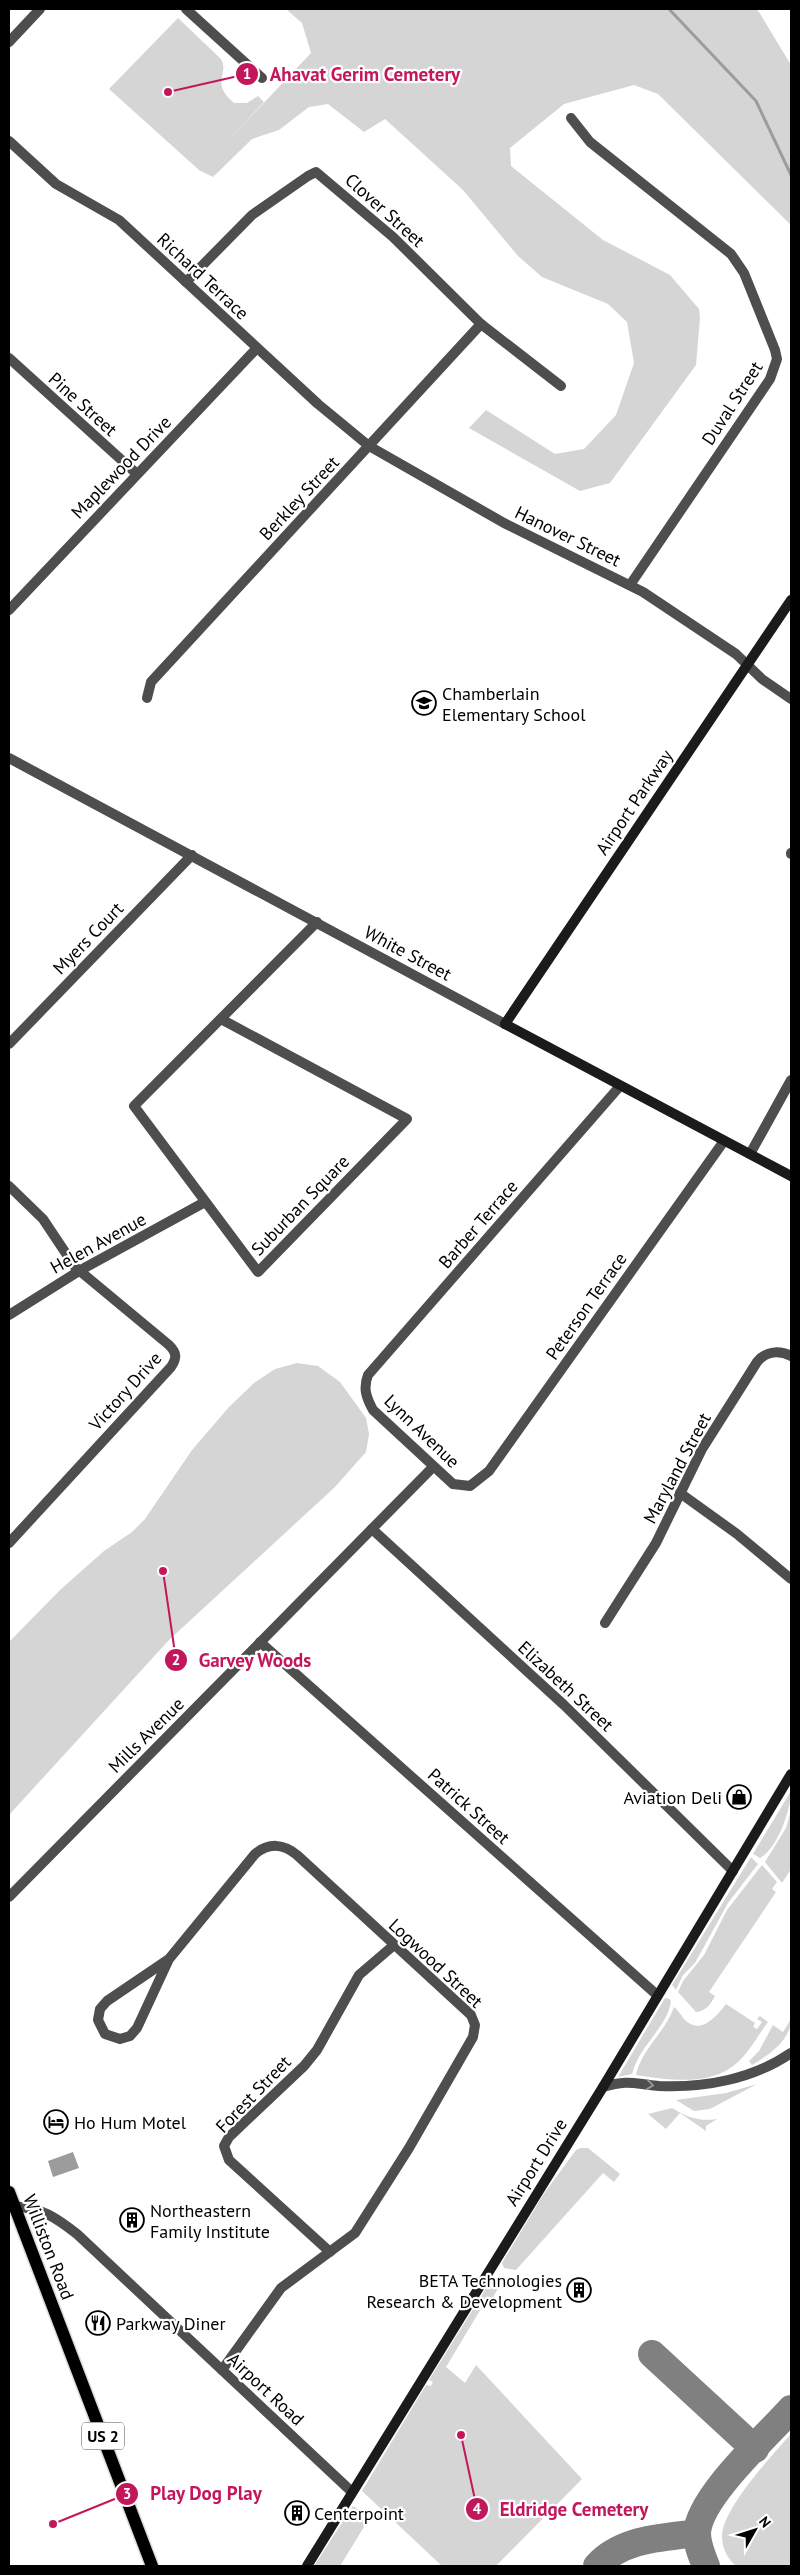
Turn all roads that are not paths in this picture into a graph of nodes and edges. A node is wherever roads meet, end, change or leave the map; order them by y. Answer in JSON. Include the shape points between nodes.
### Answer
{"nodes":[{"id":1,"x":38,"y":9,"type":"edge"},
{"id":2,"x":186,"y":9,"type":"edge"},
{"id":3,"x":9,"y":42,"type":"edge"},
{"id":4,"x":262,"y":78,"type":"dead end"},
{"id":5,"x":571,"y":118,"type":"dead end"},
{"id":6,"x":9,"y":141,"type":"edge"},
{"id":7,"x":186,"y":282,"type":"junction"},
{"id":8,"x":481,"y":324,"type":"junction"},
{"id":9,"x":257,"y":348,"type":"junction"},
{"id":10,"x":9,"y":358,"type":"edge"},
{"id":11,"x":561,"y":386,"type":"dead end"},
{"id":12,"x":369,"y":446,"type":"junction"},
{"id":13,"x":137,"y":474,"type":"junction"},
{"id":14,"x":630,"y":585,"type":"junction"},
{"id":15,"x":791,"y":600,"type":"edge"},
{"id":16,"x":9,"y":610,"type":"edge"},
{"id":17,"x":746,"y":664,"type":"junction"},
{"id":18,"x":147,"y":698,"type":"dead end"},
{"id":19,"x":791,"y":699,"type":"edge"},
{"id":20,"x":9,"y":758,"type":"edge"},
{"id":21,"x":192,"y":855,"type":"junction"},
{"id":22,"x":317,"y":922,"type":"junction"},
{"id":23,"x":221,"y":1019,"type":"junction"},
{"id":24,"x":505,"y":1024,"type":"junction"},
{"id":25,"x":9,"y":1044,"type":"edge"},
{"id":26,"x":791,"y":1080,"type":"edge"},
{"id":27,"x":620,"y":1086,"type":"junction"},
{"id":28,"x":724,"y":1141,"type":"junction"},
{"id":29,"x":750,"y":1154,"type":"junction"},
{"id":30,"x":791,"y":1176,"type":"edge"},
{"id":31,"x":9,"y":1186,"type":"edge"},
{"id":32,"x":205,"y":1202,"type":"junction"},
{"id":33,"x":79,"y":1271,"type":"junction"},
{"id":34,"x":9,"y":1315,"type":"edge"},
{"id":35,"x":791,"y":1356,"type":"edge"},
{"id":36,"x":364,"y":1384,"type":"joint"},
{"id":37,"x":433,"y":1467,"type":"junction"},
{"id":38,"x":470,"y":1486,"type":"joint"},
{"id":39,"x":680,"y":1493,"type":"junction"},
{"id":40,"x":372,"y":1529,"type":"junction"},
{"id":41,"x":9,"y":1542,"type":"edge"},
{"id":42,"x":791,"y":1579,"type":"edge"},
{"id":43,"x":605,"y":1623,"type":"dead end"},
{"id":44,"x":260,"y":1642,"type":"junction"},
{"id":45,"x":791,"y":1774,"type":"edge"},
{"id":46,"x":733,"y":1871,"type":"junction"},
{"id":47,"x":9,"y":1897,"type":"edge"},
{"id":48,"x":394,"y":1946,"type":"junction"},
{"id":49,"x":169,"y":1958,"type":"junction"},
{"id":50,"x":657,"y":1995,"type":"junction"},
{"id":51,"x":791,"y":2053,"type":"edge"},
{"id":52,"x":603,"y":2087,"type":"junction"},
{"id":53,"x":9,"y":2192,"type":"edge"},
{"id":54,"x":14,"y":2206,"type":"junction"},
{"id":55,"x":330,"y":2252,"type":"junction"},
{"id":56,"x":222,"y":2370,"type":"junction"},
{"id":57,"x":352,"y":2492,"type":"junction"},
{"id":58,"x":152,"y":2566,"type":"edge"},
{"id":59,"x":307,"y":2566,"type":"edge"}],
"edges":[{"from":1,"to":3,"type":"street"},
{"from":2,"to":4,"type":"street"},
{"from":5,"to":14,"type":"street","name":"Duval Street","via":[[590,142],[735,259],[744,273],[777,359],[770,379]]},
{"from":6,"to":7,"type":"street","name":"Richard Terrace","via":[[56,184],[119,220]]},
{"from":7,"to":8,"type":"street","name":"Clover Street","via":[[252,215],[316,172],[393,237]]},
{"from":7,"to":9,"type":"street","name":"Richard Terrace"},
{"from":8,"to":11,"type":"street","name":"Clover Street"},
{"from":8,"to":12,"type":"street","name":"Berkley Street"},
{"from":9,"to":12,"type":"street","name":"Richard Terrace"},
{"from":9,"to":13,"type":"street","name":"Maplewood Drive"},
{"from":10,"to":13,"type":"street","name":"Pine Street"},
{"from":12,"to":14,"type":"street","name":"Hanover Street","via":[[504,524]]},
{"from":12,"to":18,"type":"street","name":"Berkley Street","via":[[151,682]]},
{"from":13,"to":16,"type":"street","name":"Maplewood Drive"},
{"from":14,"to":17,"type":"street","name":"Hanover Street","via":[[736,654]]},
{"from":15,"to":17,"type":"main road","name":"Airport Parkway"},
{"from":17,"to":19,"type":"street","name":"Hanover Street"},
{"from":17,"to":24,"type":"main road","name":"Airport Parkway"},
{"from":20,"to":21,"type":"street","name":"White Street"},
{"from":21,"to":22,"type":"street","name":"White Street"},
{"from":21,"to":25,"type":"street","name":"Myers Court"},
{"from":22,"to":23,"type":"street","name":"Suburban Square"},
{"from":22,"to":24,"type":"street","name":"White Street"},
{"from":23,"to":32,"type":"street","name":"Suburban Square","via":[[134,1106]]},
{"from":23,"to":32,"type":"street","name":"Suburban Square","via":[[407,1119],[258,1272]]},
{"from":24,"to":27,"type":"main road","name":"White Street"},
{"from":26,"to":29,"type":"street"},
{"from":27,"to":28,"type":"main road","name":"White Street"},
{"from":27,"to":36,"type":"street","name":"Barber Terrace","via":[[374,1365]]},
{"from":28,"to":29,"type":"main road","name":"White Street"},
{"from":28,"to":38,"type":"street","name":"Peterson Terrace","via":[[489,1471]]},
{"from":29,"to":30,"type":"main road","name":"White Street"},
{"from":31,"to":33,"type":"street","via":[[42,1219]]},
{"from":32,"to":33,"type":"street","name":"Helen Avenue"},
{"from":33,"to":34,"type":"street","name":"Helen Avenue"},
{"from":33,"to":41,"type":"street","name":"Victory Drive","via":[[169,1346],[176,1358]]},
{"from":35,"to":39,"type":"street","name":"Maryland Street","via":[[776,1352],[757,1362],[702,1449]]},
{"from":36,"to":37,"type":"street","name":"Lynn Avenue","via":[[368,1401],[380,1418]]},
{"from":37,"to":38,"type":"street","name":"Lynn Avenue","via":[[453,1484]]},
{"from":37,"to":40,"type":"street","name":"Mills Avenue"},
{"from":39,"to":42,"type":"street"},
{"from":39,"to":43,"type":"street","name":"Maryland Street","via":[[656,1543]]},
{"from":40,"to":44,"type":"street","name":"Mills Avenue"},
{"from":40,"to":46,"type":"street","name":"Elizabeth Street","via":[[564,1705]]},
{"from":44,"to":47,"type":"street","name":"Mills Avenue"},
{"from":44,"to":50,"type":"street","name":"Patrick Street"},
{"from":45,"to":46,"type":"main road","name":"Airport Drive"},
{"from":46,"to":50,"type":"main road","name":"Airport Drive"},
{"from":48,"to":49,"type":"street","name":"Logwood Street","via":[[292,1851],[276,1846],[265,1847],[255,1854]]},
{"from":48,"to":55,"type":"street","name":"Logwood Street","via":[[471,2015],[475,2033],[361,2224],[349,2239]]},
{"from":48,"to":55,"type":"street","name":"Forest Street","via":[[359,1975],[307,2062],[229,2137],[224,2146],[229,2160]]},
{"from":49,"to":49,"type":"street","name":"Logwood Street","via":[[103,2004],[98,2020],[105,2034],[120,2039],[134,2032]]},
{"from":50,"to":52,"type":"main road","name":"Airport Drive"},
{"from":52,"to":51,"type":"street","one_way":true,"via":[[625,2081],[684,2086],[721,2083]]},
{"from":52,"to":57,"type":"main road","name":"Airport Drive"},
{"from":53,"to":54,"type":"main road","name":"Williston Road","number":"US 2"},
{"from":54,"to":56,"type":"street","name":"Airport Road","via":[[53,2215]]},
{"from":54,"to":58,"type":"main road","name":"Williston Road","number":"US 2"},
{"from":55,"to":56,"type":"street","name":"Logwood Street","via":[[281,2288]]},
{"from":56,"to":57,"type":"street","name":"Airport Road"},
{"from":57,"to":59,"type":"main road","name":"Airport Drive"}]}
